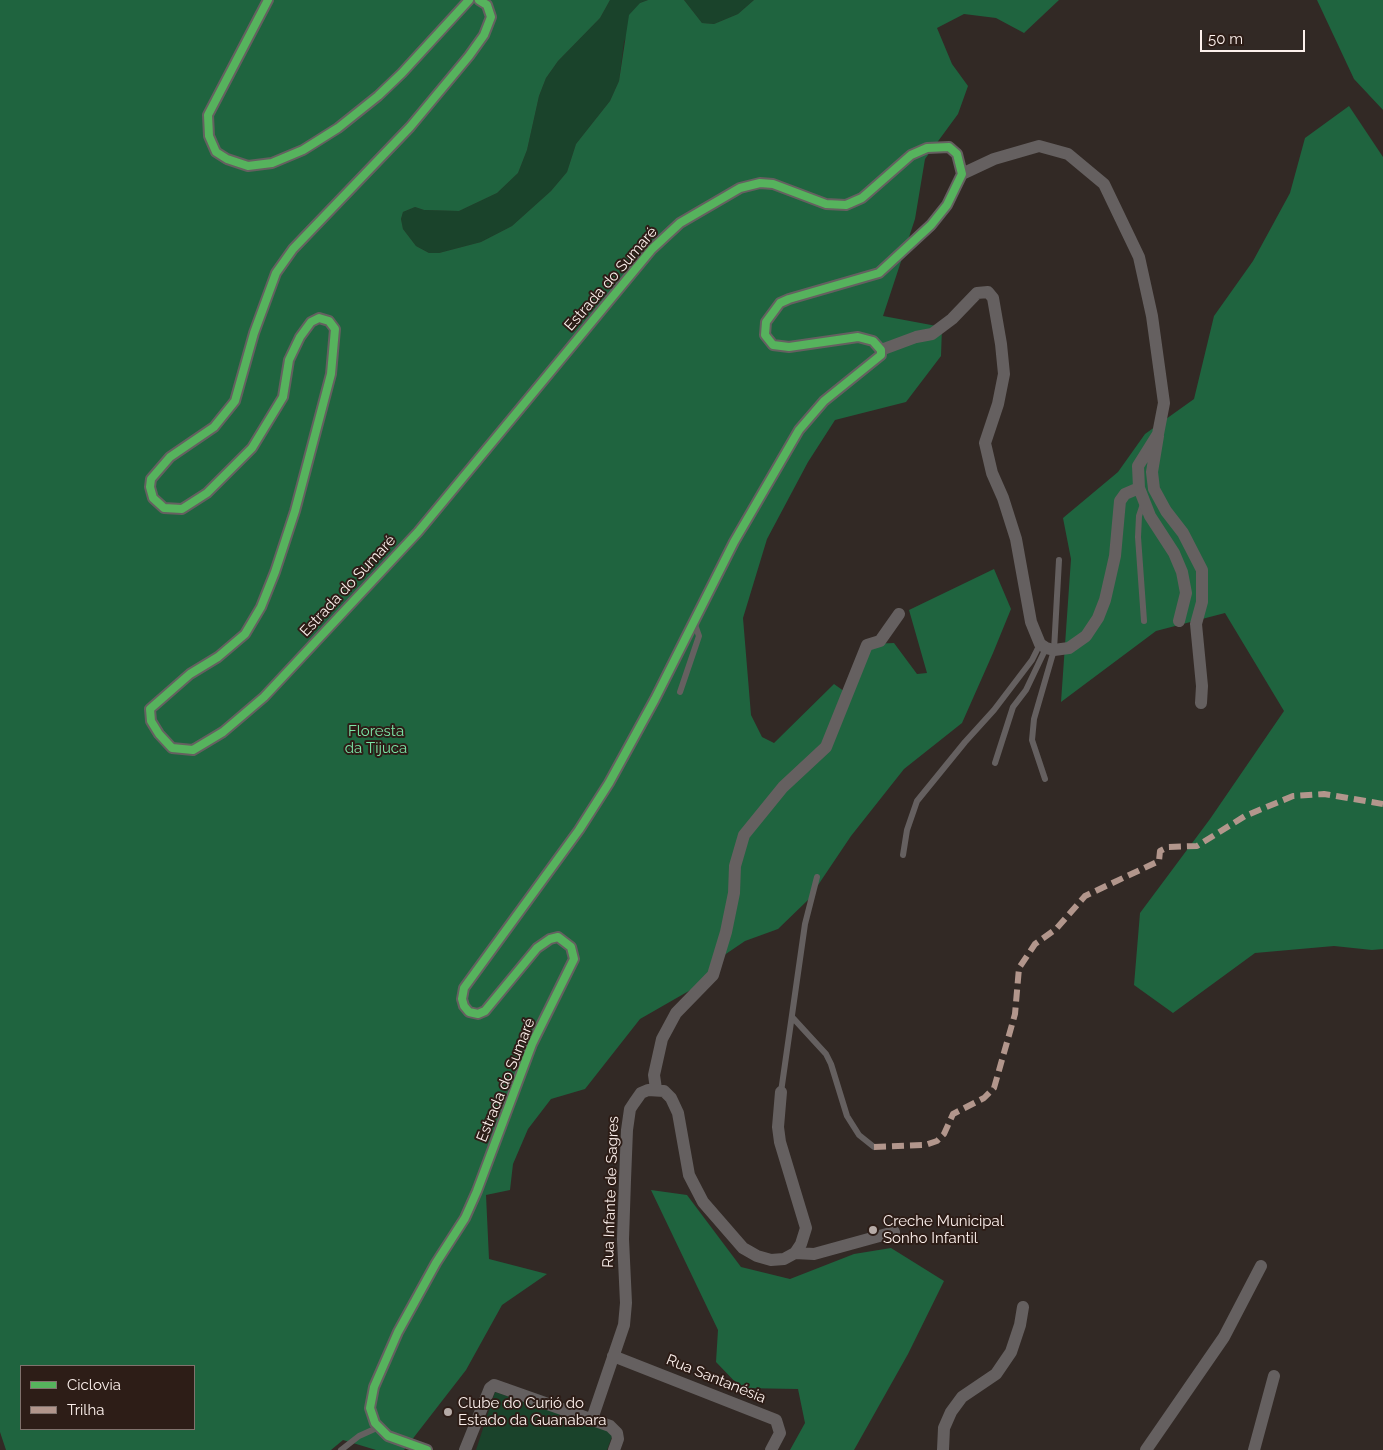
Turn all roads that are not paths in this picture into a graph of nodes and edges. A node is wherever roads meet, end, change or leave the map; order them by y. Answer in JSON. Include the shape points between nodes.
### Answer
{"nodes":[{"id":1,"x":268,"y":0,"type":"edge"},
{"id":2,"x":469,"y":0,"type":"edge"},
{"id":3,"x":479,"y":0,"type":"edge"},
{"id":4,"x":962,"y":174,"type":"junction"},
{"id":5,"x":881,"y":350,"type":"junction"},
{"id":6,"x":1158,"y":436,"type":"junction"},
{"id":7,"x":1139,"y":488,"type":"junction"},
{"id":8,"x":1144,"y":500,"type":"junction"},
{"id":9,"x":1058,"y":560,"type":"dead end"},
{"id":10,"x":1202,"y":570,"type":"junction"},
{"id":11,"x":1186,"y":592,"type":"junction"},
{"id":12,"x":899,"y":614,"type":"dead end"},
{"id":13,"x":1144,"y":621,"type":"dead end"},
{"id":14,"x":1178,"y":621,"type":"dead end"},
{"id":15,"x":694,"y":622,"type":"junction"},
{"id":16,"x":1046,"y":648,"type":"junction"},
{"id":17,"x":680,"y":692,"type":"dead end"},
{"id":18,"x":1201,"y":702,"type":"dead end"},
{"id":19,"x":995,"y":763,"type":"dead end"},
{"id":20,"x":1044,"y":779,"type":"dead end"},
{"id":21,"x":903,"y":855,"type":"dead end"},
{"id":22,"x":817,"y":877,"type":"dead end"},
{"id":23,"x":793,"y":1018,"type":"junction"},
{"id":24,"x":656,"y":1089,"type":"junction"},
{"id":25,"x":782,"y":1092,"type":"joint"},
{"id":26,"x":874,"y":1147,"type":"dead end"},
{"id":27,"x":894,"y":1232,"type":"dead end"},
{"id":28,"x":795,"y":1253,"type":"junction"},
{"id":29,"x":1261,"y":1266,"type":"dead end"},
{"id":30,"x":1023,"y":1307,"type":"dead end"},
{"id":31,"x":613,"y":1356,"type":"junction"},
{"id":32,"x":1274,"y":1376,"type":"dead end"},
{"id":33,"x":592,"y":1419,"type":"junction"},
{"id":34,"x":380,"y":1427,"type":"junction"},
{"id":35,"x":341,"y":1450,"type":"edge"},
{"id":36,"x":427,"y":1450,"type":"edge"},
{"id":37,"x":465,"y":1450,"type":"edge"},
{"id":38,"x":614,"y":1450,"type":"edge"},
{"id":39,"x":771,"y":1450,"type":"edge"},
{"id":40,"x":943,"y":1450,"type":"edge"},
{"id":41,"x":1146,"y":1450,"type":"edge"},
{"id":42,"x":1254,"y":1450,"type":"edge"}],
"edges":[{"from":1,"to":2,"type":"street","via":[[208,115],[209,136],[216,152],[248,166],[272,163],[303,150],[338,128],[402,73]]},
{"from":3,"to":4,"type":"street","name":"Estrada do Sumaré","via":[[487,4],[491,17],[484,35],[410,127],[293,249],[276,273],[254,333],[235,401],[214,427],[170,457],[151,478],[153,498],[164,508],[182,509],[207,493],[252,448],[283,397],[289,360],[300,337],[311,322],[319,318],[329,321],[334,329],[331,374],[298,502],[275,572],[261,607],[245,634],[218,658],[190,674],[150,709],[151,721],[172,748],[193,750],[223,732],[264,697],[418,532],[652,249],[680,222],[740,188],[760,183],[773,184],[826,204],[846,205],[862,198],[911,156],[927,148],[949,148],[957,154]]},
{"from":4,"to":5,"type":"street","via":[[947,205],[931,225],[879,273],[780,303],[764,330],[773,345],[789,347],[858,337],[873,341]]},
{"from":4,"to":6,"type":"street","via":[[994,159],[1039,146],[1068,154],[1104,184],[1139,257],[1152,316],[1164,403]]},
{"from":5,"to":15,"type":"street","name":"Estrada do Sumaré","via":[[878,360],[824,401],[799,430],[734,542]]},
{"from":5,"to":16,"type":"street","via":[[932,334],[977,294],[988,292],[993,298],[1004,374],[985,442],[992,473],[1016,539],[1026,603]]},
{"from":6,"to":7,"type":"street","via":[[1138,466]]},
{"from":6,"to":10,"type":"street","via":[[1152,472],[1154,489],[1183,533]]},
{"from":7,"to":8,"type":"street"},
{"from":7,"to":16,"type":"street","via":[[1120,500],[1115,556],[1098,618],[1086,636],[1069,648]]},
{"from":8,"to":11,"type":"street","via":[[1150,516],[1174,553]]},
{"from":8,"to":13,"type":"lane","via":[[1138,537]]},
{"from":9,"to":16,"type":"lane"},
{"from":10,"to":11,"type":"street","via":[[1199,588]]},
{"from":10,"to":18,"type":"street","via":[[1202,602],[1196,624]]},
{"from":11,"to":14,"type":"street"},
{"from":12,"to":24,"type":"street","via":[[880,641],[867,645],[826,747],[783,787],[744,835],[735,866],[734,893],[726,932],[712,975],[676,1013],[662,1039],[654,1075]]},
{"from":15,"to":17,"type":"lane","via":[[699,636]]},
{"from":15,"to":34,"type":"street","name":"Estrada do Sumaré","via":[[609,783],[579,830],[464,988],[464,1006],[469,1012],[484,1012],[537,948],[550,938],[558,937],[571,947],[574,959],[532,1044],[465,1218],[398,1332],[374,1387],[370,1408],[375,1423]]},
{"from":16,"to":19,"type":"lane","via":[[1026,690],[1013,707]]},
{"from":16,"to":20,"type":"lane","via":[[1032,740]]},
{"from":16,"to":21,"type":"lane","via":[[1032,660],[917,801]]},
{"from":22,"to":23,"type":"lane","via":[[805,924]]},
{"from":23,"to":25,"type":"lane"},
{"from":23,"to":26,"type":"lane","via":[[826,1054],[847,1116],[859,1135]]},
{"from":24,"to":28,"type":"street","via":[[672,1098],[678,1113],[688,1175],[703,1202],[723,1227],[743,1248],[757,1256],[770,1260],[784,1259]]},
{"from":24,"to":31,"type":"street","name":"Rua Infante de Sagres","via":[[641,1093],[629,1115],[623,1239],[626,1303],[624,1325]]},
{"from":25,"to":28,"type":"street","via":[[778,1127],[780,1142],[806,1228]]},
{"from":27,"to":28,"type":"street","via":[[814,1254]]},
{"from":29,"to":41,"type":"street","via":[[1224,1337]]},
{"from":30,"to":40,"type":"street","via":[[1011,1352],[996,1374],[962,1397],[951,1412],[944,1428]]},
{"from":31,"to":33,"type":"street","name":"Rua Infante de Sagres"},
{"from":31,"to":39,"type":"street","name":"Rua Santanésia","via":[[776,1420],[780,1433]]},
{"from":32,"to":42,"type":"street"},
{"from":33,"to":37,"type":"street","via":[[494,1385]]},
{"from":33,"to":38,"type":"street","via":[[615,1429],[618,1439]]},
{"from":34,"to":35,"type":"lane","via":[[359,1436]]},
{"from":34,"to":36,"type":"street","via":[[388,1436]]}]}
